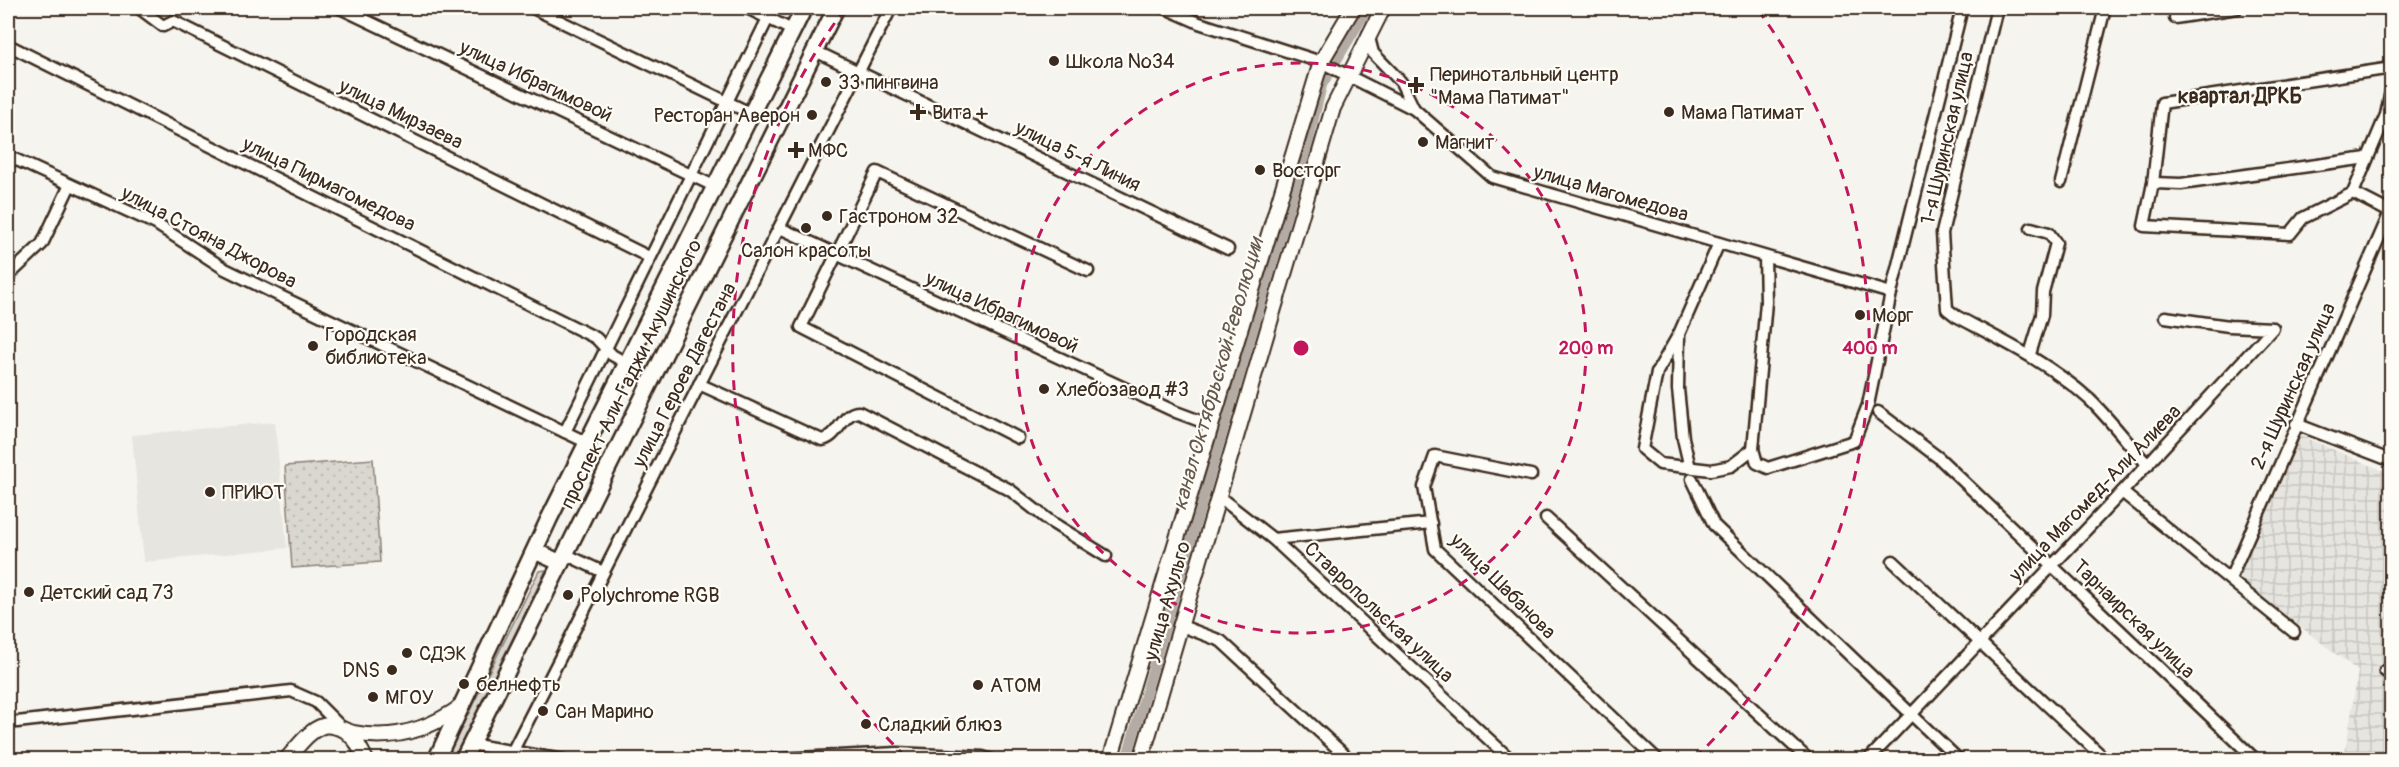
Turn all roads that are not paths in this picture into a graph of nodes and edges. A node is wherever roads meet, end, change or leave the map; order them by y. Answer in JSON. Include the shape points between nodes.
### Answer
{"nodes":[{"id":1,"x":139,"y":8,"type":"edge"},
{"id":2,"x":340,"y":8,"type":"edge"},
{"id":3,"x":532,"y":8,"type":"edge"},
{"id":4,"x":747,"y":8,"type":"edge"},
{"id":5,"x":773,"y":8,"type":"edge"},
{"id":6,"x":804,"y":8,"type":"edge"},
{"id":7,"x":836,"y":8,"type":"edge"},
{"id":8,"x":891,"y":8,"type":"edge"},
{"id":9,"x":1165,"y":8,"type":"edge"},
{"id":10,"x":1353,"y":8,"type":"edge"},
{"id":11,"x":1383,"y":8,"type":"edge"},
{"id":12,"x":1962,"y":8,"type":"edge"},
{"id":13,"x":1997,"y":8,"type":"edge"},
{"id":14,"x":2105,"y":8,"type":"edge"},
{"id":15,"x":2237,"y":8,"type":"edge"},
{"id":16,"x":768,"y":18,"type":"junction"},
{"id":17,"x":2175,"y":18,"type":"dead end"},
{"id":18,"x":792,"y":30,"type":"junction"},
{"id":19,"x":1368,"y":32,"type":"junction"},
{"id":20,"x":8,"y":45,"type":"edge"},
{"id":21,"x":815,"y":51,"type":"junction"},
{"id":22,"x":1321,"y":62,"type":"junction"},
{"id":23,"x":2391,"y":68,"type":"edge"},
{"id":24,"x":860,"y":71,"type":"junction"},
{"id":25,"x":1344,"y":75,"type":"junction"},
{"id":26,"x":2391,"y":86,"type":"edge"},
{"id":27,"x":726,"y":102,"type":"junction"},
{"id":28,"x":1414,"y":110,"type":"junction"},
{"id":29,"x":752,"y":114,"type":"junction"},
{"id":30,"x":8,"y":156,"type":"edge"},
{"id":31,"x":2367,"y":158,"type":"junction"},
{"id":32,"x":691,"y":175,"type":"junction"},
{"id":33,"x":2061,"y":182,"type":"dead end"},
{"id":34,"x":2153,"y":183,"type":"junction"},
{"id":35,"x":70,"y":185,"type":"junction"},
{"id":36,"x":716,"y":187,"type":"junction"},
{"id":37,"x":2353,"y":193,"type":"junction"},
{"id":38,"x":2391,"y":210,"type":"edge"},
{"id":39,"x":780,"y":228,"type":"junction"},
{"id":40,"x":2031,"y":228,"type":"dead end"},
{"id":41,"x":1719,"y":243,"type":"junction"},
{"id":42,"x":1228,"y":249,"type":"dead end"},
{"id":43,"x":836,"y":255,"type":"junction"},
{"id":44,"x":649,"y":257,"type":"junction"},
{"id":45,"x":1765,"y":257,"type":"junction"},
{"id":46,"x":1088,"y":271,"type":"dead end"},
{"id":47,"x":8,"y":276,"type":"edge"},
{"id":48,"x":1891,"y":293,"type":"junction"},
{"id":49,"x":660,"y":301,"type":"junction"},
{"id":50,"x":684,"y":312,"type":"junction"},
{"id":51,"x":2165,"y":317,"type":"dead end"},
{"id":52,"x":1679,"y":334,"type":"junction"},
{"id":53,"x":606,"y":345,"type":"junction"},
{"id":54,"x":2030,"y":354,"type":"junction"},
{"id":55,"x":628,"y":364,"type":"junction"},
{"id":56,"x":699,"y":384,"type":"junction"},
{"id":57,"x":1878,"y":412,"type":"dead end"},
{"id":58,"x":2296,"y":424,"type":"junction"},
{"id":59,"x":1211,"y":425,"type":"junction"},
{"id":60,"x":565,"y":432,"type":"junction"},
{"id":61,"x":1018,"y":438,"type":"dead end"},
{"id":62,"x":588,"y":443,"type":"junction"},
{"id":63,"x":1753,"y":450,"type":"junction"},
{"id":64,"x":2391,"y":461,"type":"edge"},
{"id":65,"x":2148,"y":465,"type":"junction"},
{"id":66,"x":1691,"y":474,"type":"junction"},
{"id":67,"x":1531,"y":475,"type":"dead end"},
{"id":68,"x":2122,"y":492,"type":"junction"},
{"id":69,"x":1218,"y":496,"type":"junction"},
{"id":70,"x":1546,"y":518,"type":"dead end"},
{"id":71,"x":1431,"y":523,"type":"junction"},
{"id":72,"x":1273,"y":539,"type":"junction"},
{"id":73,"x":535,"y":551,"type":"junction"},
{"id":74,"x":1106,"y":556,"type":"dead end"},
{"id":75,"x":563,"y":559,"type":"junction"},
{"id":76,"x":1893,"y":561,"type":"dead end"},
{"id":77,"x":2051,"y":565,"type":"junction"},
{"id":78,"x":603,"y":572,"type":"junction"},
{"id":79,"x":2230,"y":579,"type":"junction"},
{"id":80,"x":1179,"y":625,"type":"junction"},
{"id":81,"x":2294,"y":632,"type":"dead end"},
{"id":82,"x":1980,"y":639,"type":"junction"},
{"id":83,"x":464,"y":704,"type":"junction"},
{"id":84,"x":1910,"y":714,"type":"junction"},
{"id":85,"x":8,"y":723,"type":"edge"},
{"id":86,"x":346,"y":731,"type":"junction"},
{"id":87,"x":470,"y":744,"type":"junction"},
{"id":88,"x":510,"y":756,"type":"edge"},
{"id":89,"x":286,"y":759,"type":"edge"},
{"id":90,"x":366,"y":759,"type":"edge"},
{"id":91,"x":436,"y":759,"type":"edge"},
{"id":92,"x":463,"y":759,"type":"edge"},
{"id":93,"x":563,"y":759,"type":"edge"},
{"id":94,"x":758,"y":759,"type":"edge"},
{"id":95,"x":992,"y":759,"type":"edge"},
{"id":96,"x":1110,"y":759,"type":"edge"},
{"id":97,"x":1141,"y":759,"type":"edge"},
{"id":98,"x":1350,"y":759,"type":"edge"},
{"id":99,"x":1511,"y":759,"type":"edge"},
{"id":100,"x":1658,"y":759,"type":"edge"},
{"id":101,"x":1809,"y":759,"type":"edge"},
{"id":102,"x":1868,"y":759,"type":"edge"},
{"id":103,"x":1959,"y":759,"type":"edge"},
{"id":104,"x":2106,"y":759,"type":"edge"},
{"id":105,"x":2256,"y":759,"type":"edge"}],
"edges":[{"from":1,"to":44,"type":"street","name":"улица Мирзаева","via":[[163,26],[173,21]]},
{"from":2,"to":32,"type":"street","name":"улица Ибрагимовой"},
{"from":3,"to":27,"type":"street"},
{"from":4,"to":16,"type":"street"},
{"from":5,"to":16,"type":"street"},
{"from":6,"to":18,"type":"main road","name":"проспект Али-Гаджи Акушинского"},
{"from":7,"to":21,"type":"main road","name":"проспект Али-Гаджи Акушинского"},
{"from":8,"to":24,"type":"street","name":"улица Героев Дагестана"},
{"from":9,"to":22,"type":"street","via":[[1199,23]]},
{"from":10,"to":22,"type":"main road"},
{"from":11,"to":19,"type":"main road"},
{"from":12,"to":48,"type":"street"},
{"from":13,"to":54,"type":"street","name":"1-я Шуринская улица","via":[[1942,233],[1945,300],[1947,309],[1956,316]]},
{"from":14,"to":33,"type":"street"},
{"from":15,"to":17,"type":"street"},
{"from":16,"to":18,"type":"street"},
{"from":16,"to":27,"type":"street"},
{"from":18,"to":29,"type":"main road","name":"проспект Али-Гаджи Акушинского"},
{"from":19,"to":25,"type":"main road","name":"улица Ахульго"},
{"from":19,"to":28,"type":"street","via":[[1373,53],[1401,82]]},
{"from":20,"to":53,"type":"street","name":"улица Пирмагомедова"},
{"from":21,"to":24,"type":"street","name":"улица 5-я Линия"},
{"from":21,"to":50,"type":"main road","name":"проспект Али-Гаджи Акушинского"},
{"from":22,"to":25,"type":"street","name":"улица Магомедова"},
{"from":22,"to":59,"type":"main road"},
{"from":23,"to":34,"type":"street","via":[[2162,103]]},
{"from":24,"to":39,"type":"street","name":"улица Героев Дагестана"},
{"from":24,"to":42,"type":"street","name":"улица 5-я Линия"},
{"from":25,"to":28,"type":"street","name":"улица Магомедова"},
{"from":25,"to":69,"type":"main road","name":"улица Ахульго"},
{"from":26,"to":31,"type":"street","via":[[2386,115]]},
{"from":27,"to":29,"type":"street"},
{"from":27,"to":32,"type":"street"},
{"from":28,"to":41,"type":"street","name":"улица Магомедова","via":[[1492,177]]},
{"from":29,"to":36,"type":"main road","name":"проспект Али-Гаджи Акушинского"},
{"from":30,"to":35,"type":"street","name":"улица Стояна Джорова"},
{"from":31,"to":34,"type":"street","via":[[2181,184]]},
{"from":31,"to":37,"type":"street"},
{"from":32,"to":36,"type":"street","name":"улица Ибрагимовой"},
{"from":32,"to":44,"type":"street"},
{"from":34,"to":37,"type":"street","via":[[2144,226],[2290,234],[2303,218]]},
{"from":35,"to":47,"type":"street","via":[[42,244]]},
{"from":35,"to":60,"type":"street","name":"улица Стояна Джорова","via":[[156,224],[225,269]]},
{"from":36,"to":49,"type":"main road","name":"проспект Али-Гаджи Акушинского"},
{"from":37,"to":38,"type":"street"},
{"from":38,"to":58,"type":"street","name":"2-я Шуринская улица"},
{"from":39,"to":43,"type":"street","name":"улица Ибрагимовой"},
{"from":39,"to":56,"type":"street","name":"улица Героев Дагестана"},
{"from":40,"to":54,"type":"street","via":[[2049,233],[2056,243]]},
{"from":41,"to":45,"type":"street","name":"улица Магомедова"},
{"from":41,"to":52,"type":"street"},
{"from":43,"to":46,"type":"street","via":[[877,172]]},
{"from":43,"to":59,"type":"street","name":"улица Ибрагимовой"},
{"from":43,"to":61,"type":"street","via":[[801,327]]},
{"from":44,"to":53,"type":"street"},
{"from":45,"to":48,"type":"street","name":"улица Магомедова"},
{"from":45,"to":63,"type":"street","via":[[1766,302]]},
{"from":48,"to":63,"type":"street","via":[[1868,405],[1854,441],[1768,468],[1757,463]]},
{"from":49,"to":50,"type":"main road","via":[[666,315],[673,319]]},
{"from":49,"to":55,"type":"main road","name":"проспект Али-Гаджи Акушинского"},
{"from":50,"to":75,"type":"main road","name":"проспект Али-Гаджи Акушинского"},
{"from":51,"to":65,"type":"street","name":"улица Магомед-Али Алиева","via":[[2273,328]]},
{"from":52,"to":66,"type":"street","via":[[1678,389]]},
{"from":52,"to":66,"type":"street","via":[[1657,372],[1641,449],[1660,464]]},
{"from":53,"to":55,"type":"street","name":"улица Пирмагомедова","via":[[612,355]]},
{"from":53,"to":60,"type":"street"},
{"from":54,"to":65,"type":"street","name":"1-я Шуринская улица","via":[[2090,400]]},
{"from":55,"to":62,"type":"main road","name":"проспект Али-Гаджи Акушинского"},
{"from":56,"to":74,"type":"street","via":[[822,440],[834,435],[849,414],[859,412],[1010,490],[1051,522]]},
{"from":56,"to":78,"type":"street","name":"улица Героев Дагестана"},
{"from":57,"to":77,"type":"street","name":"Тарнаирская улица","via":[[1939,458]]},
{"from":58,"to":64,"type":"street"},
{"from":58,"to":79,"type":"street","name":"2-я Шуринская улица"},
{"from":59,"to":96,"type":"main road"},
{"from":60,"to":62,"type":"street","name":"улица Стояна Джорова"},
{"from":62,"to":73,"type":"main road","name":"проспект Али-Гаджи Акушинского"},
{"from":63,"to":66,"type":"street","via":[[1731,466]]},
{"from":65,"to":68,"type":"street","name":"улица Магомед-Али Алиева"},
{"from":66,"to":84,"type":"street","via":[[1714,525]]},
{"from":67,"to":71,"type":"street","name":"улица Шабанова","via":[[1435,456],[1424,487]]},
{"from":68,"to":77,"type":"street","name":"улица Магомед-Али Алиева"},
{"from":68,"to":79,"type":"street"},
{"from":69,"to":72,"type":"street","name":"Ставропольская улица"},
{"from":69,"to":80,"type":"main road","name":"улица Ахульго"},
{"from":70,"to":101,"type":"street"},
{"from":71,"to":72,"type":"street"},
{"from":71,"to":100,"type":"street","name":"улица Шабанова","via":[[1436,549]]},
{"from":72,"to":99,"type":"street","name":"Ставропольская улица"},
{"from":73,"to":75,"type":"main road"},
{"from":73,"to":83,"type":"main road","name":"проспект Али-Гаджи Акушинского"},
{"from":75,"to":78,"type":"street"},
{"from":75,"to":87,"type":"main road","name":"проспект Али-Гаджи Акушинского"},
{"from":76,"to":82,"type":"street"},
{"from":77,"to":82,"type":"street","name":"улица Магомед-Али Алиева"},
{"from":77,"to":105,"type":"street","name":"Тарнаирская улица"},
{"from":78,"to":88,"type":"street","name":"улица Героев Дагестана"},
{"from":79,"to":81,"type":"street"},
{"from":80,"to":97,"type":"main road","name":"улица Ахульго"},
{"from":80,"to":98,"type":"street","via":[[1221,641]]},
{"from":82,"to":84,"type":"street","name":"улица Магомед-Али Алиева"},
{"from":82,"to":104,"type":"street"},
{"from":83,"to":86,"type":"main road","via":[[438,723],[420,730],[377,735]]},
{"from":83,"to":91,"type":"main road","name":"проспект Али-Гаджи Акушинского"},
{"from":84,"to":102,"type":"street","name":"улица Магомед-Али Алиева"},
{"from":84,"to":103,"type":"street"},
{"from":85,"to":86,"type":"street","via":[[291,691],[316,702]]},
{"from":86,"to":89,"type":"main road","via":[[331,725],[320,727]]},
{"from":86,"to":90,"type":"main road"},
{"from":87,"to":88,"type":"street"},
{"from":87,"to":92,"type":"main road","name":"проспект Али-Гаджи Акушинского"},
{"from":88,"to":93,"type":"street"},
{"from":94,"to":95,"type":"street","via":[[897,753]]}]}
